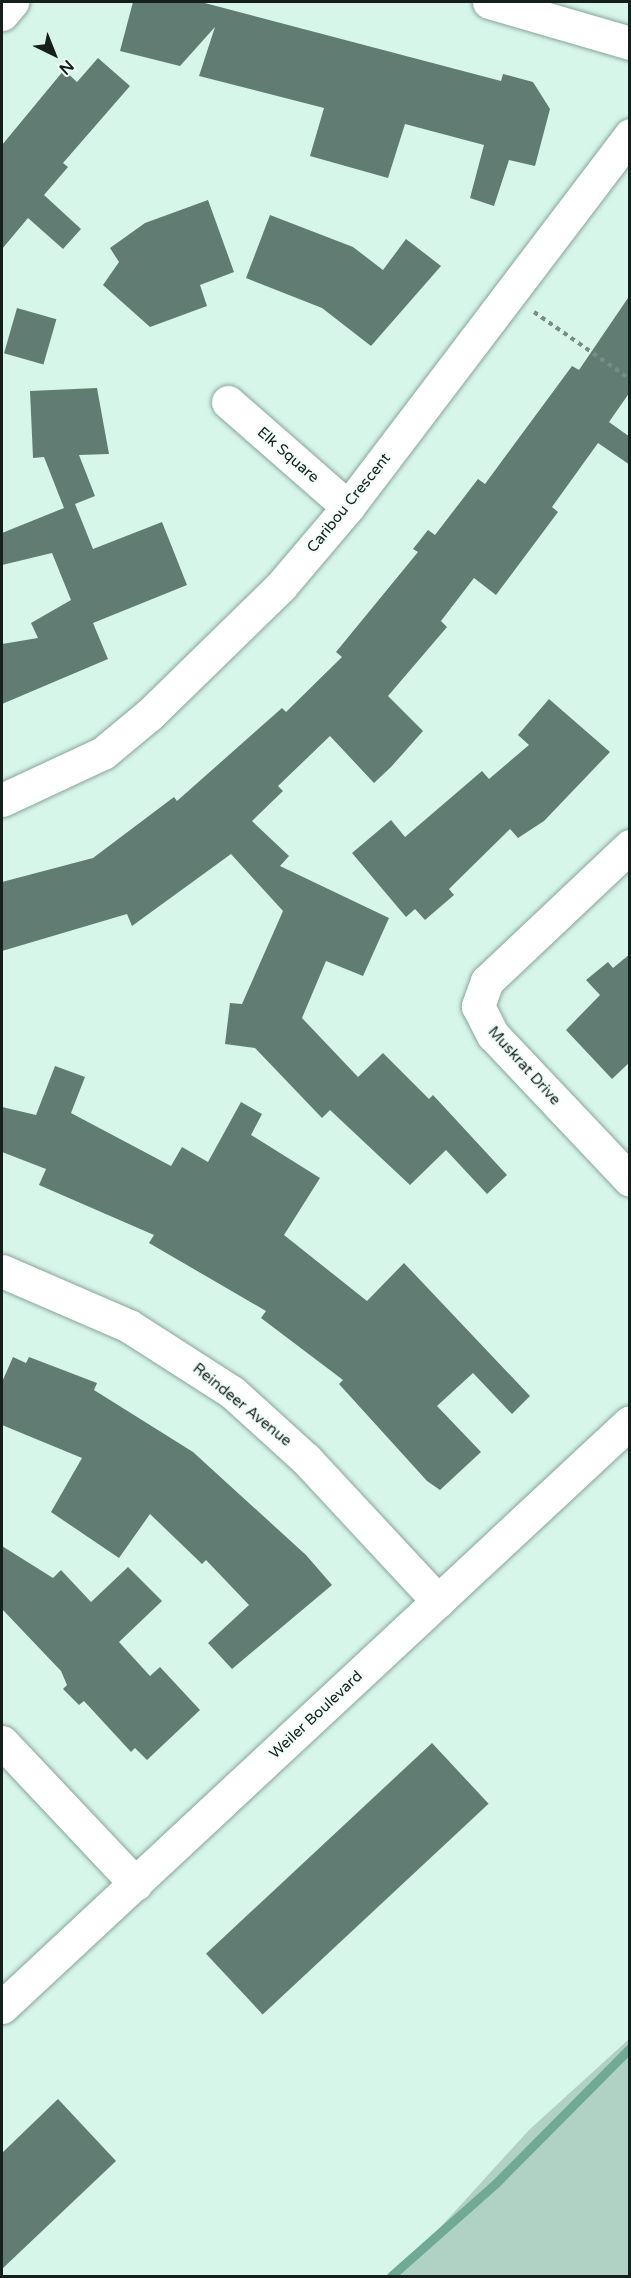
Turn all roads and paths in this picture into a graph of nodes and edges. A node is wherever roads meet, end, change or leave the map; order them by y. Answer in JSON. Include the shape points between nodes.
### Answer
{"nodes":[{"id":1,"x":12,"y":2,"type":"edge"},
{"id":2,"x":489,"y":2,"type":"edge"},
{"id":3,"x":2,"y":14,"type":"edge"},
{"id":4,"x":630,"y":43,"type":"edge"},
{"id":5,"x":630,"y":135,"type":"edge"},
{"id":6,"x":508,"y":295,"type":"junction"},
{"id":7,"x":630,"y":379,"type":"edge"},
{"id":8,"x":228,"y":402,"type":"dead end"},
{"id":9,"x":348,"y":507,"type":"junction"},
{"id":10,"x":2,"y":800,"type":"edge"},
{"id":11,"x":630,"y":846,"type":"edge"},
{"id":12,"x":630,"y":1180,"type":"edge"},
{"id":13,"x":2,"y":1271,"type":"edge"},
{"id":14,"x":630,"y":1422,"type":"edge"},
{"id":15,"x":438,"y":1601,"type":"junction"},
{"id":16,"x":2,"y":1742,"type":"edge"},
{"id":17,"x":136,"y":1884,"type":"junction"},
{"id":18,"x":2,"y":2007,"type":"edge"}],
"edges":[{"from":1,"to":3,"type":"street"},
{"from":2,"to":4,"type":"street"},
{"from":5,"to":6,"type":"street","name":"Caribou Crescent"},
{"from":6,"to":7,"type":"path"},
{"from":6,"to":9,"type":"street","name":"Caribou Crescent"},
{"from":8,"to":9,"type":"street","name":"Elk Square"},
{"from":9,"to":10,"type":"street","name":"Caribou Crescent","via":[[280,586],[150,714],[102,753]]},
{"from":11,"to":12,"type":"street","name":"Muskrat Drive","via":[[487,981],[478,1006],[493,1035]]},
{"from":13,"to":15,"type":"street","name":"Reindeer Avenue","via":[[129,1326],[232,1392],[306,1459]]},
{"from":14,"to":15,"type":"street","name":"Weiler Boulevard"},
{"from":15,"to":17,"type":"street","name":"Weiler Boulevard"},
{"from":16,"to":17,"type":"street"},
{"from":17,"to":18,"type":"street","name":"Weiler Boulevard"}]}
